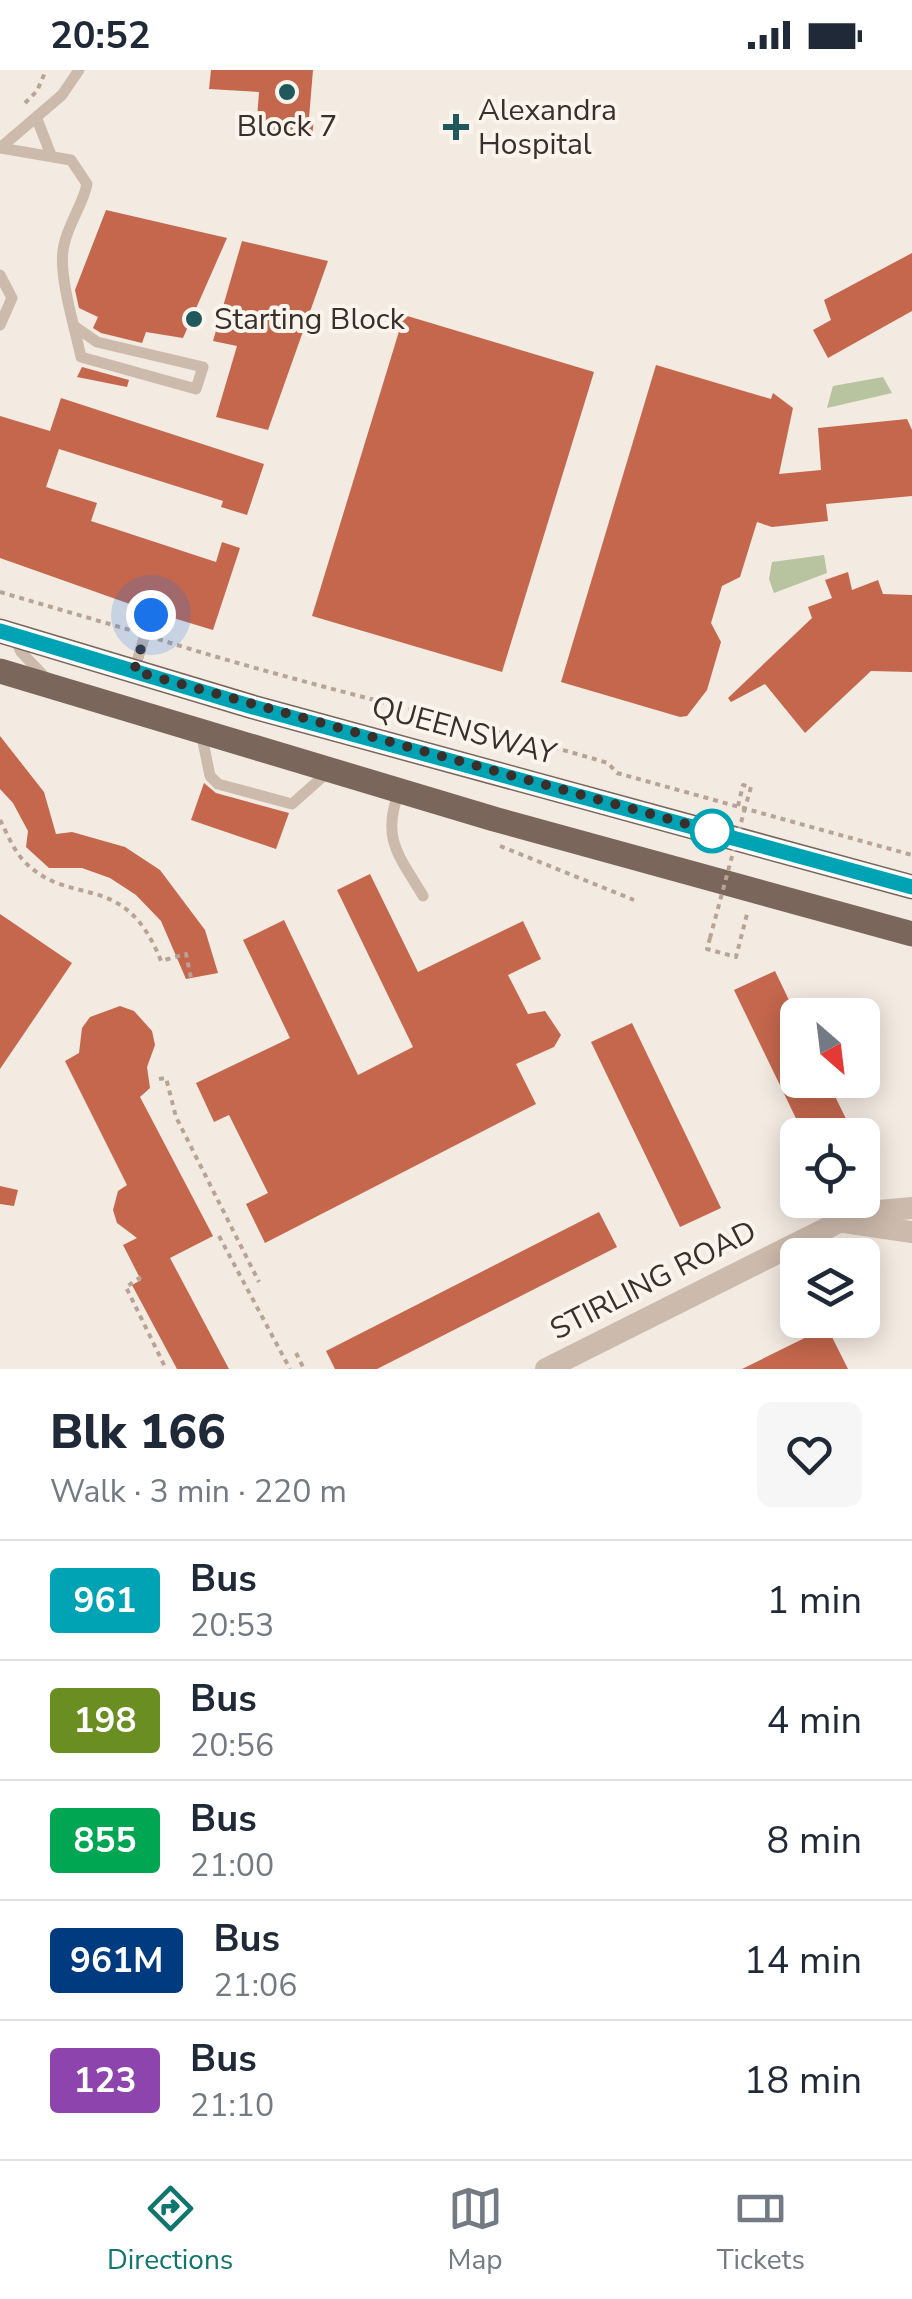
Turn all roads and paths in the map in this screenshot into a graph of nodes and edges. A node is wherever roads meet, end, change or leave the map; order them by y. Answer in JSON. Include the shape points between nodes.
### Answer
{"nodes":[{"id":1,"x":46,"y":70,"type":"edge"},
{"id":2,"x":79,"y":70,"type":"edge"},
{"id":3,"x":37,"y":91,"type":"dead end"},
{"id":4,"x":37,"y":119,"type":"junction"},
{"id":5,"x":0,"y":148,"type":"edge"},
{"id":6,"x":51,"y":154,"type":"junction"},
{"id":7,"x":0,"y":274,"type":"edge"},
{"id":8,"x":0,"y":325,"type":"edge"},
{"id":9,"x":74,"y":326,"type":"junction"},
{"id":10,"x":0,"y":592,"type":"edge"},
{"id":11,"x":151,"y":615,"type":"dead end"},
{"id":12,"x":7,"y":633,"type":"edge"},
{"id":13,"x":145,"y":635,"type":"junction"},
{"id":14,"x":134,"y":671,"type":"junction"},
{"id":15,"x":0,"y":672,"type":"edge"},
{"id":16,"x":51,"y":684,"type":"junction"},
{"id":17,"x":200,"y":728,"type":"junction"},
{"id":18,"x":334,"y":768,"type":"junction"},
{"id":19,"x":400,"y":787,"type":"junction"},
{"id":20,"x":738,"y":807,"type":"junction"},
{"id":21,"x":0,"y":820,"type":"edge"},
{"id":22,"x":912,"y":855,"type":"edge"},
{"id":23,"x":831,"y":865,"type":"junction"},
{"id":24,"x":874,"y":877,"type":"junction"},
{"id":25,"x":912,"y":887,"type":"edge"},
{"id":26,"x":754,"y":890,"type":"junction"},
{"id":27,"x":423,"y":896,"type":"dead end"},
{"id":28,"x":821,"y":908,"type":"junction"},
{"id":29,"x":865,"y":921,"type":"junction"},
{"id":30,"x":912,"y":934,"type":"edge"},
{"id":31,"x":191,"y":978,"type":"dead end"},
{"id":32,"x":159,"y":1079,"type":"dead end"},
{"id":33,"x":912,"y":1208,"type":"edge"},
{"id":34,"x":844,"y":1222,"type":"junction"},
{"id":35,"x":912,"y":1232,"type":"edge"},
{"id":36,"x":219,"y":1236,"type":"dead end"},
{"id":37,"x":140,"y":1278,"type":"dead end"},
{"id":38,"x":259,"y":1282,"type":"dead end"},
{"id":39,"x":296,"y":1353,"type":"dead end"},
{"id":40,"x":166,"y":1369,"type":"edge"},
{"id":41,"x":290,"y":1369,"type":"edge"},
{"id":42,"x":304,"y":1369,"type":"edge"},
{"id":43,"x":546,"y":1369,"type":"edge"}],
"edges":[{"from":1,"to":3,"type":"path"},
{"from":2,"to":4,"type":"lane"},
{"from":4,"to":5,"type":"lane"},
{"from":4,"to":6,"type":"lane"},
{"from":5,"to":6,"type":"lane"},
{"from":6,"to":9,"type":"lane","via":[[72,160],[88,184],[63,246]]},
{"from":7,"to":8,"type":"lane","via":[[12,298]]},
{"from":9,"to":9,"type":"lane","via":[[81,357],[196,389],[203,367],[97,342]]},
{"from":10,"to":13,"type":"path"},
{"from":11,"to":13,"type":"lane"},
{"from":12,"to":14,"type":"main road","name":"QUEENSWAY"},
{"from":12,"to":16,"type":"lane"},
{"from":13,"to":14,"type":"lane"},
{"from":13,"to":20,"type":"path","via":[[259,671],[486,727],[608,763],[616,774]]},
{"from":14,"to":23,"type":"main road","name":"QUEENSWAY"},
{"from":15,"to":16,"type":"main road"},
{"from":16,"to":17,"type":"main road"},
{"from":17,"to":18,"type":"main road"},
{"from":17,"to":18,"type":"lane","via":[[212,780],[281,804],[292,804]]},
{"from":18,"to":19,"type":"main road"},
{"from":19,"to":26,"type":"main road"},
{"from":19,"to":27,"type":"lane","via":[[388,820],[390,840]]},
{"from":20,"to":22,"type":"path"},
{"from":20,"to":26,"type":"path","bridge":true,"via":[[744,786],[751,787],[707,949],[736,957]]},
{"from":21,"to":31,"type":"path","via":[[24,862],[56,881],[107,896],[138,917],[161,961],[186,954]]},
{"from":23,"to":24,"type":"main road","name":"QUEENSWAY"},
{"from":23,"to":28,"type":"main road","via":[[840,887]]},
{"from":24,"to":25,"type":"main road","name":"QUEENSWAY"},
{"from":24,"to":29,"type":"main road","via":[[858,896]]},
{"from":26,"to":28,"type":"main road"},
{"from":28,"to":29,"type":"main road"},
{"from":29,"to":30,"type":"main road"},
{"from":32,"to":38,"type":"path","via":[[166,1078],[176,1117]]},
{"from":33,"to":34,"type":"street","name":"STIRLING ROAD","via":[[857,1213]]},
{"from":34,"to":35,"type":"street","name":"STIRLING ROAD"},
{"from":34,"to":43,"type":"street","name":"STIRLING ROAD"},
{"from":36,"to":41,"type":"path"},
{"from":37,"to":40,"type":"path","via":[[126,1287]]},
{"from":39,"to":42,"type":"path"}]}
